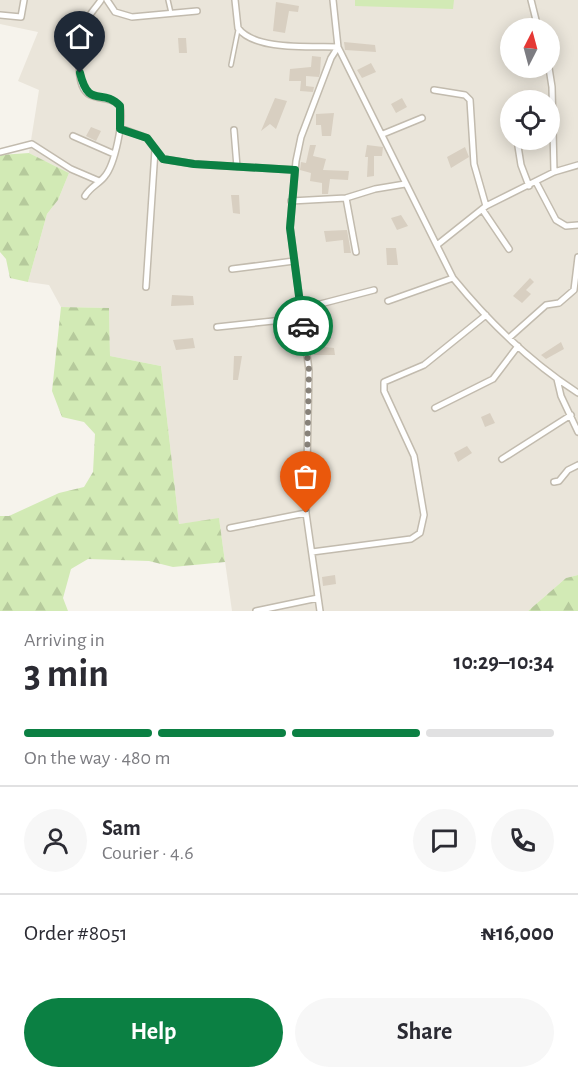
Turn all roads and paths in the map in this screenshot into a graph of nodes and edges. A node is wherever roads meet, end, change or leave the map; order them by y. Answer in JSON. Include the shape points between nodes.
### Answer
{"nodes":[{"id":1,"x":24,"y":0,"type":"edge"},
{"id":2,"x":101,"y":0,"type":"edge"},
{"id":3,"x":107,"y":0,"type":"edge"},
{"id":4,"x":168,"y":0,"type":"edge"},
{"id":5,"x":235,"y":0,"type":"edge"},
{"id":6,"x":333,"y":0,"type":"edge"},
{"id":7,"x":531,"y":0,"type":"edge"},
{"id":8,"x":197,"y":11,"type":"dead end"},
{"id":9,"x":171,"y":14,"type":"junction"},
{"id":10,"x":0,"y":15,"type":"edge"},
{"id":11,"x":536,"y":18,"type":"edge"},
{"id":12,"x":238,"y":28,"type":"junction"},
{"id":13,"x":338,"y":47,"type":"junction"},
{"id":14,"x":231,"y":64,"type":"dead end"},
{"id":15,"x":551,"y":78,"type":"edge"},
{"id":16,"x":434,"y":90,"type":"dead end"},
{"id":17,"x":422,"y":118,"type":"dead end"},
{"id":18,"x":120,"y":129,"type":"junction"},
{"id":19,"x":234,"y":130,"type":"dead end"},
{"id":20,"x":382,"y":134,"type":"junction"},
{"id":21,"x":73,"y":136,"type":"dead end"},
{"id":22,"x":155,"y":150,"type":"junction"},
{"id":23,"x":519,"y":150,"type":"edge"},
{"id":24,"x":0,"y":152,"type":"edge"},
{"id":25,"x":114,"y":154,"type":"junction"},
{"id":26,"x":578,"y":165,"type":"edge"},
{"id":27,"x":237,"y":166,"type":"junction"},
{"id":28,"x":295,"y":170,"type":"junction"},
{"id":29,"x":554,"y":172,"type":"junction"},
{"id":30,"x":101,"y":180,"type":"junction"},
{"id":31,"x":536,"y":182,"type":"junction"},
{"id":32,"x":405,"y":184,"type":"junction"},
{"id":33,"x":529,"y":186,"type":"junction"},
{"id":34,"x":85,"y":196,"type":"dead end"},
{"id":35,"x":346,"y":198,"type":"junction"},
{"id":36,"x":291,"y":201,"type":"junction"},
{"id":37,"x":484,"y":208,"type":"junction"},
{"id":38,"x":578,"y":225,"type":"edge"},
{"id":39,"x":437,"y":245,"type":"junction"},
{"id":40,"x":509,"y":249,"type":"dead end"},
{"id":41,"x":356,"y":252,"type":"dead end"},
{"id":42,"x":578,"y":257,"type":"edge"},
{"id":43,"x":294,"y":261,"type":"junction"},
{"id":44,"x":232,"y":270,"type":"dead end"},
{"id":45,"x":453,"y":278,"type":"junction"},
{"id":46,"x":146,"y":288,"type":"dead end"},
{"id":47,"x":374,"y":290,"type":"dead end"},
{"id":48,"x":388,"y":301,"type":"dead end"},
{"id":49,"x":301,"y":309,"type":"junction"},
{"id":50,"x":486,"y":315,"type":"junction"},
{"id":51,"x":302,"y":318,"type":"junction"},
{"id":52,"x":217,"y":327,"type":"dead end"},
{"id":53,"x":509,"y":338,"type":"junction"},
{"id":54,"x":518,"y":346,"type":"junction"},
{"id":55,"x":557,"y":379,"type":"junction"},
{"id":56,"x":578,"y":393,"type":"edge"},
{"id":57,"x":435,"y":408,"type":"dead end"},
{"id":58,"x":571,"y":415,"type":"junction"},
{"id":59,"x":578,"y":432,"type":"edge"},
{"id":60,"x":502,"y":459,"type":"dead end"},
{"id":61,"x":578,"y":465,"type":"edge"},
{"id":62,"x":554,"y":482,"type":"dead end"},
{"id":63,"x":306,"y":513,"type":"junction"},
{"id":64,"x":230,"y":528,"type":"dead end"},
{"id":65,"x":312,"y":552,"type":"junction"},
{"id":66,"x":318,"y":598,"type":"junction"},
{"id":67,"x":256,"y":611,"type":"edge"},
{"id":68,"x":320,"y":611,"type":"edge"}],
"edges":[{"from":1,"to":10,"type":"street","via":[[21,17]]},
{"from":2,"to":18,"type":"street","via":[[90,14],[82,41],[80,73],[88,94],[110,99],[120,106]]},
{"from":3,"to":9,"type":"street","via":[[115,12],[123,15]]},
{"from":4,"to":9,"type":"lane"},
{"from":5,"to":12,"type":"street"},
{"from":6,"to":13,"type":"street"},
{"from":7,"to":11,"type":"street"},
{"from":8,"to":9,"type":"street"},
{"from":12,"to":13,"type":"street","via":[[253,40]]},
{"from":12,"to":14,"type":"lane"},
{"from":13,"to":20,"type":"street"},
{"from":13,"to":28,"type":"street","via":[[301,137]]},
{"from":15,"to":29,"type":"street"},
{"from":16,"to":37,"type":"street","via":[[470,100],[474,164]]},
{"from":17,"to":20,"type":"street"},
{"from":18,"to":22,"type":"street","via":[[139,133]]},
{"from":18,"to":25,"type":"street"},
{"from":19,"to":27,"type":"street"},
{"from":20,"to":32,"type":"street"},
{"from":21,"to":25,"type":"street"},
{"from":22,"to":27,"type":"street","via":[[163,159]]},
{"from":22,"to":46,"type":"street"},
{"from":23,"to":33,"type":"street"},
{"from":24,"to":30,"type":"street","via":[[32,144],[70,169]]},
{"from":25,"to":30,"type":"street"},
{"from":26,"to":29,"type":"street"},
{"from":27,"to":28,"type":"street"},
{"from":28,"to":36,"type":"street"},
{"from":29,"to":31,"type":"street"},
{"from":30,"to":34,"type":"street"},
{"from":31,"to":33,"type":"street"},
{"from":31,"to":38,"type":"street","via":[[555,220],[566,226]]},
{"from":32,"to":35,"type":"street"},
{"from":32,"to":39,"type":"street"},
{"from":33,"to":37,"type":"street"},
{"from":35,"to":36,"type":"street"},
{"from":35,"to":41,"type":"street"},
{"from":36,"to":43,"type":"street"},
{"from":37,"to":39,"type":"street"},
{"from":37,"to":40,"type":"street"},
{"from":39,"to":45,"type":"street"},
{"from":42,"to":53,"type":"street","via":[[574,290],[559,303],[546,304]]},
{"from":43,"to":44,"type":"street"},
{"from":43,"to":49,"type":"street"},
{"from":45,"to":48,"type":"street"},
{"from":45,"to":50,"type":"street"},
{"from":47,"to":49,"type":"street"},
{"from":49,"to":51,"type":"street"},
{"from":50,"to":53,"type":"street"},
{"from":50,"to":65,"type":"street","via":[[424,364],[384,382],[384,391],[414,456],[424,515],[420,533],[411,539]]},
{"from":51,"to":52,"type":"street"},
{"from":51,"to":63,"type":"street","via":[[309,370]]},
{"from":53,"to":54,"type":"street"},
{"from":54,"to":55,"type":"street"},
{"from":54,"to":57,"type":"street","via":[[493,379]]},
{"from":55,"to":56,"type":"street"},
{"from":55,"to":58,"type":"street"},
{"from":58,"to":59,"type":"street"},
{"from":58,"to":60,"type":"street"},
{"from":61,"to":62,"type":"street"},
{"from":63,"to":64,"type":"street"},
{"from":63,"to":65,"type":"street"},
{"from":65,"to":66,"type":"street"},
{"from":66,"to":67,"type":"street"},
{"from":66,"to":68,"type":"street"}]}
